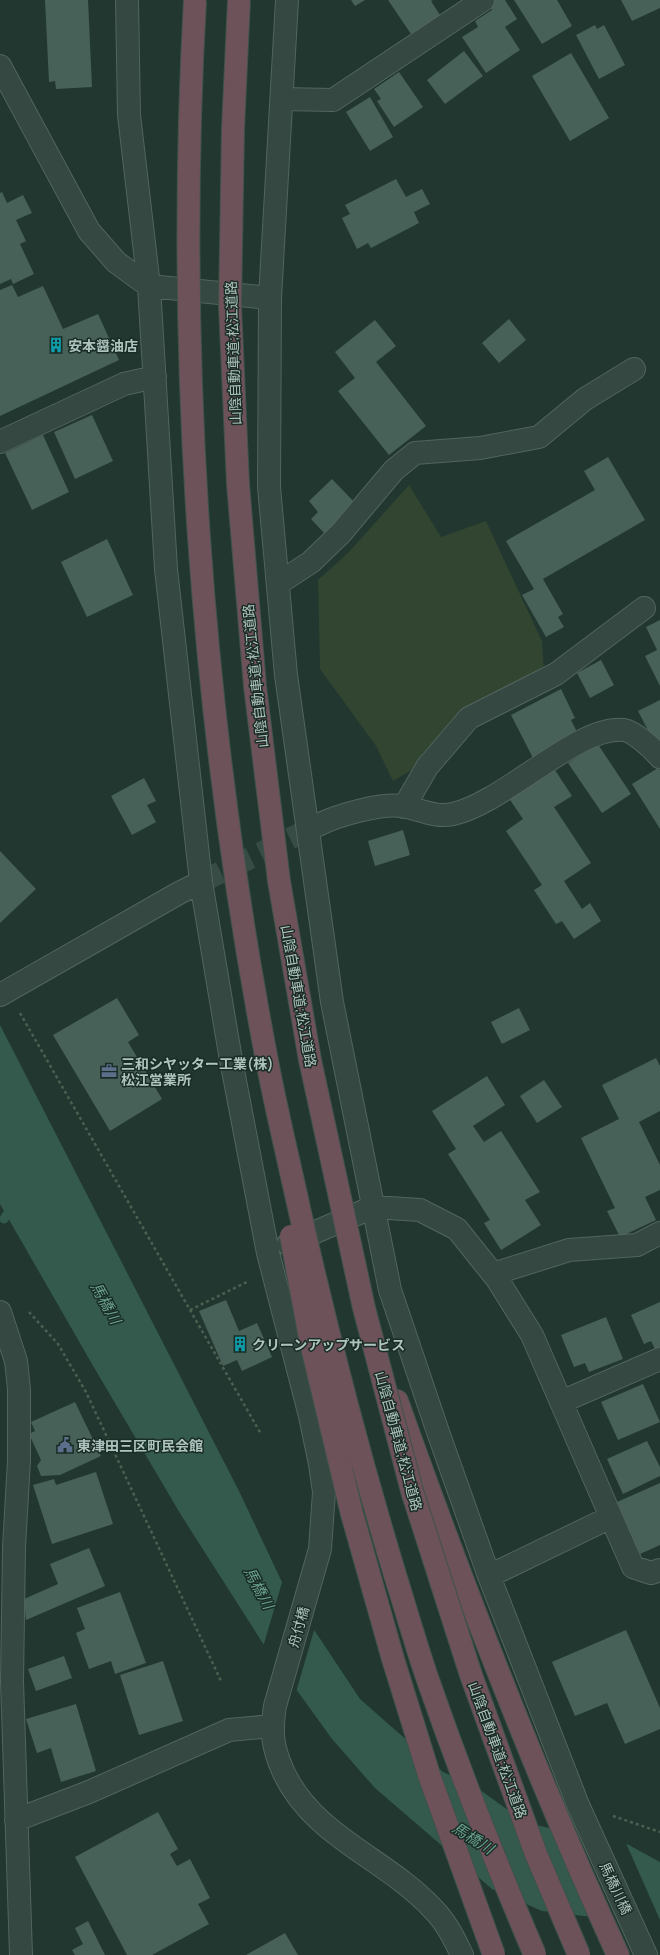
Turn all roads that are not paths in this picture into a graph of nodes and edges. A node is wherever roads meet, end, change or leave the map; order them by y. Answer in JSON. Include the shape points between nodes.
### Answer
{"nodes":[{"id":1,"x":128,"y":0,"type":"edge"},
{"id":2,"x":187,"y":0,"type":"edge"},
{"id":3,"x":195,"y":0,"type":"edge"},
{"id":4,"x":239,"y":0,"type":"edge"},
{"id":5,"x":287,"y":0,"type":"edge"},
{"id":6,"x":484,"y":0,"type":"edge"},
{"id":7,"x":0,"y":66,"type":"edge"},
{"id":8,"x":282,"y":99,"type":"junction"},
{"id":9,"x":189,"y":106,"type":"junction"},
{"id":10,"x":149,"y":286,"type":"junction"},
{"id":11,"x":270,"y":298,"type":"junction"},
{"id":12,"x":634,"y":369,"type":"dead end"},
{"id":13,"x":155,"y":377,"type":"junction"},
{"id":14,"x":0,"y":442,"type":"edge"},
{"id":15,"x":279,"y":583,"type":"junction"},
{"id":16,"x":644,"y":608,"type":"dead end"},
{"id":17,"x":660,"y":757,"type":"edge"},
{"id":18,"x":404,"y":806,"type":"junction"},
{"id":19,"x":318,"y":825,"type":"tunnel mouth"},
{"id":20,"x":201,"y":882,"type":"junction"},
{"id":21,"x":6,"y":992,"type":"edge"},
{"id":22,"x":269,"y":1071,"type":"junction"},
{"id":23,"x":373,"y":1207,"type":"junction"},
{"id":24,"x":660,"y":1233,"type":"edge"},
{"id":25,"x":270,"y":1261,"type":"junction"},
{"id":26,"x":493,"y":1274,"type":"junction"},
{"id":27,"x":364,"y":1308,"type":"junction"},
{"id":28,"x":0,"y":1312,"type":"edge"},
{"id":29,"x":660,"y":1359,"type":"edge"},
{"id":30,"x":561,"y":1402,"type":"junction"},
{"id":31,"x":611,"y":1517,"type":"junction"},
{"id":32,"x":660,"y":1570,"type":"edge"},
{"id":33,"x":489,"y":1576,"type":"junction"},
{"id":34,"x":273,"y":1716,"type":"junction"},
{"id":35,"x":16,"y":1820,"type":"junction"},
{"id":36,"x":21,"y":1955,"type":"edge"},
{"id":37,"x":462,"y":1955,"type":"edge"},
{"id":38,"x":494,"y":1955,"type":"edge"},
{"id":39,"x":535,"y":1955,"type":"edge"},
{"id":40,"x":579,"y":1955,"type":"edge"},
{"id":41,"x":618,"y":1955,"type":"edge"},
{"id":42,"x":646,"y":1955,"type":"edge"}],
"edges":[{"from":1,"to":10,"type":"street","name":"舟付橋","via":[[129,115]]},
{"from":2,"to":9,"type":"highway","bridge":true},
{"from":3,"to":9,"type":"highway","bridge":true},
{"from":4,"to":27,"type":"highway","name":"山陰自動車道;松江道路","bridge":true,"via":[[233,129],[230,306],[238,484],[255,686],[281,896],[310,1060]]},
{"from":5,"to":8,"type":"street","name":"馬橋川橋"},
{"from":6,"to":8,"type":"street","via":[[333,100]]},
{"from":7,"to":10,"type":"street","via":[[89,231],[116,262]]},
{"from":8,"to":11,"type":"street","name":"馬橋川橋"},
{"from":9,"to":22,"type":"highway","bridge":true,"via":[[189,300],[197,504],[214,706],[238,889]]},
{"from":10,"to":11,"type":"street"},
{"from":10,"to":13,"type":"street","name":"舟付橋"},
{"from":11,"to":15,"type":"street","name":"馬橋川橋","via":[[269,487]]},
{"from":12,"to":15,"type":"street","via":[[586,399],[539,437],[480,448],[415,453],[394,470],[341,533],[311,562]]},
{"from":13,"to":14,"type":"street","via":[[124,384]]},
{"from":13,"to":20,"type":"street","name":"舟付橋","via":[[166,569]]},
{"from":15,"to":23,"type":"street","name":"馬橋川橋","via":[[286,675],[332,1002]]},
{"from":16,"to":18,"type":"street","via":[[556,674],[469,718],[427,766]]},
{"from":17,"to":18,"type":"street","via":[[652,748],[626,730],[612,730],[582,740],[503,792],[473,808],[451,815],[427,813]]},
{"from":18,"to":19,"type":"street","via":[[390,805],[331,818]]},
{"from":20,"to":21,"type":"street"},
{"from":20,"to":25,"type":"street","name":"舟付橋","via":[[231,1060]]},
{"from":22,"to":38,"type":"highway","bridge":true,"via":[[284,1198],[311,1343],[352,1514],[429,1775]]},
{"from":22,"to":39,"type":"highway","bridge":true,"via":[[322,1312],[373,1503],[428,1681],[500,1874]]},
{"from":23,"to":25,"type":"street"},
{"from":23,"to":26,"type":"street","via":[[420,1210],[457,1229]]},
{"from":23,"to":33,"type":"street","name":"馬橋川橋","via":[[390,1290]]},
{"from":24,"to":26,"type":"street","via":[[637,1245],[569,1250]]},
{"from":25,"to":34,"type":"street","name":"舟付橋","via":[[320,1464],[324,1492],[320,1549]]},
{"from":26,"to":30,"type":"street","via":[[532,1336]]},
{"from":27,"to":40,"type":"highway","name":"山陰自動車道;松江道路","bridge":true,"via":[[412,1491],[471,1675],[536,1854]]},
{"from":27,"to":41,"type":"highway","bridge":true,"via":[[440,1523],[505,1693]]},
{"from":28,"to":35,"type":"street","via":[[16,1361],[19,1389],[12,1681]]},
{"from":29,"to":30,"type":"street"},
{"from":30,"to":31,"type":"street"},
{"from":31,"to":32,"type":"street","via":[[633,1567],[651,1573]]},
{"from":31,"to":33,"type":"street"},
{"from":33,"to":42,"type":"street","name":"馬橋川橋","via":[[582,1813]]},
{"from":34,"to":35,"type":"street","via":[[230,1730],[89,1792]]},
{"from":34,"to":37,"type":"street","via":[[272,1738],[277,1756],[286,1778],[303,1804],[332,1833],[388,1870],[433,1908],[448,1928]]},
{"from":35,"to":36,"type":"street"}]}
